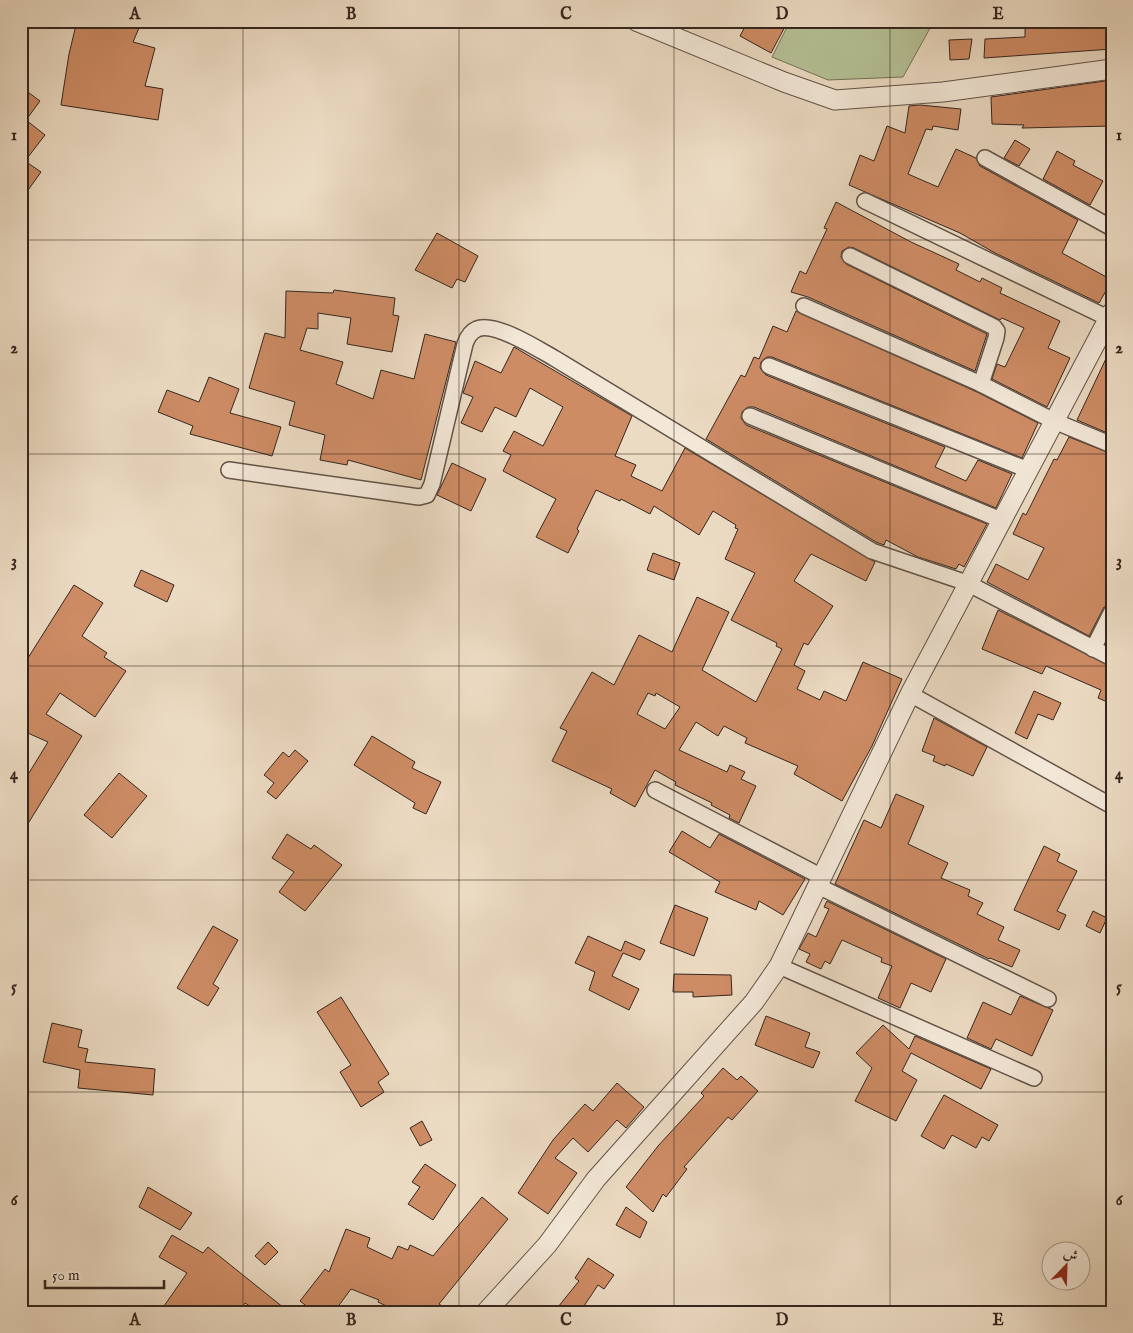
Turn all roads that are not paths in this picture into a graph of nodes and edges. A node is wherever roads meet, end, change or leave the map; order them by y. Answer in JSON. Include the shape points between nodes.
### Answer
{"nodes":[{"id":1,"x":636,"y":21,"type":"edge"},
{"id":2,"x":1112,"y":69,"type":"edge"},
{"id":3,"x":985,"y":158,"type":"dead end"},
{"id":4,"x":865,"y":201,"type":"dead end"},
{"id":5,"x":1112,"y":228,"type":"edge"},
{"id":6,"x":850,"y":256,"type":"dead end"},
{"id":7,"x":804,"y":306,"type":"dead end"},
{"id":8,"x":1110,"y":315,"type":"edge"},
{"id":9,"x":769,"y":366,"type":"dead end"},
{"id":10,"x":981,"y":384,"type":"junction"},
{"id":11,"x":750,"y":416,"type":"dead end"},
{"id":12,"x":1054,"y":421,"type":"junction"},
{"id":13,"x":1112,"y":445,"type":"edge"},
{"id":14,"x":229,"y":470,"type":"dead end"},
{"id":15,"x":1028,"y":470,"type":"junction"},
{"id":16,"x":1001,"y":520,"type":"junction"},
{"id":17,"x":967,"y":583,"type":"junction"},
{"id":18,"x":1112,"y":611,"type":"edge"},
{"id":19,"x":1093,"y":649,"type":"junction"},
{"id":20,"x":1112,"y":658,"type":"edge"},
{"id":21,"x":910,"y":694,"type":"junction"},
{"id":22,"x":655,"y":790,"type":"dead end"},
{"id":23,"x":1112,"y":806,"type":"edge"},
{"id":24,"x":820,"y":882,"type":"junction"},
{"id":25,"x":779,"y":966,"type":"junction"},
{"id":26,"x":1048,"y":999,"type":"dead end"},
{"id":27,"x":1034,"y":1078,"type":"dead end"},
{"id":28,"x":486,"y":1312,"type":"edge"}],
"edges":[{"from":1,"to":2,"type":"street","via":[[836,100],[943,92]]},
{"from":3,"to":5,"type":"street"},
{"from":4,"to":8,"type":"street"},
{"from":6,"to":10,"type":"street","via":[[994,327],[996,338]]},
{"from":7,"to":10,"type":"street"},
{"from":8,"to":12,"type":"street"},
{"from":9,"to":15,"type":"street"},
{"from":10,"to":12,"type":"street"},
{"from":11,"to":16,"type":"street"},
{"from":12,"to":13,"type":"street"},
{"from":12,"to":15,"type":"street"},
{"from":14,"to":17,"type":"street","via":[[419,497],[427,495],[465,344],[469,335],[486,327],[516,337],[554,358],[872,551]]},
{"from":15,"to":16,"type":"street"},
{"from":16,"to":17,"type":"street"},
{"from":17,"to":19,"type":"street"},
{"from":17,"to":21,"type":"street"},
{"from":18,"to":19,"type":"street"},
{"from":19,"to":20,"type":"street"},
{"from":21,"to":23,"type":"street"},
{"from":21,"to":24,"type":"street"},
{"from":22,"to":24,"type":"street"},
{"from":24,"to":25,"type":"street"},
{"from":24,"to":26,"type":"street"},
{"from":25,"to":27,"type":"street"},
{"from":25,"to":28,"type":"street","via":[[754,1002],[596,1179],[546,1245]]}]}
